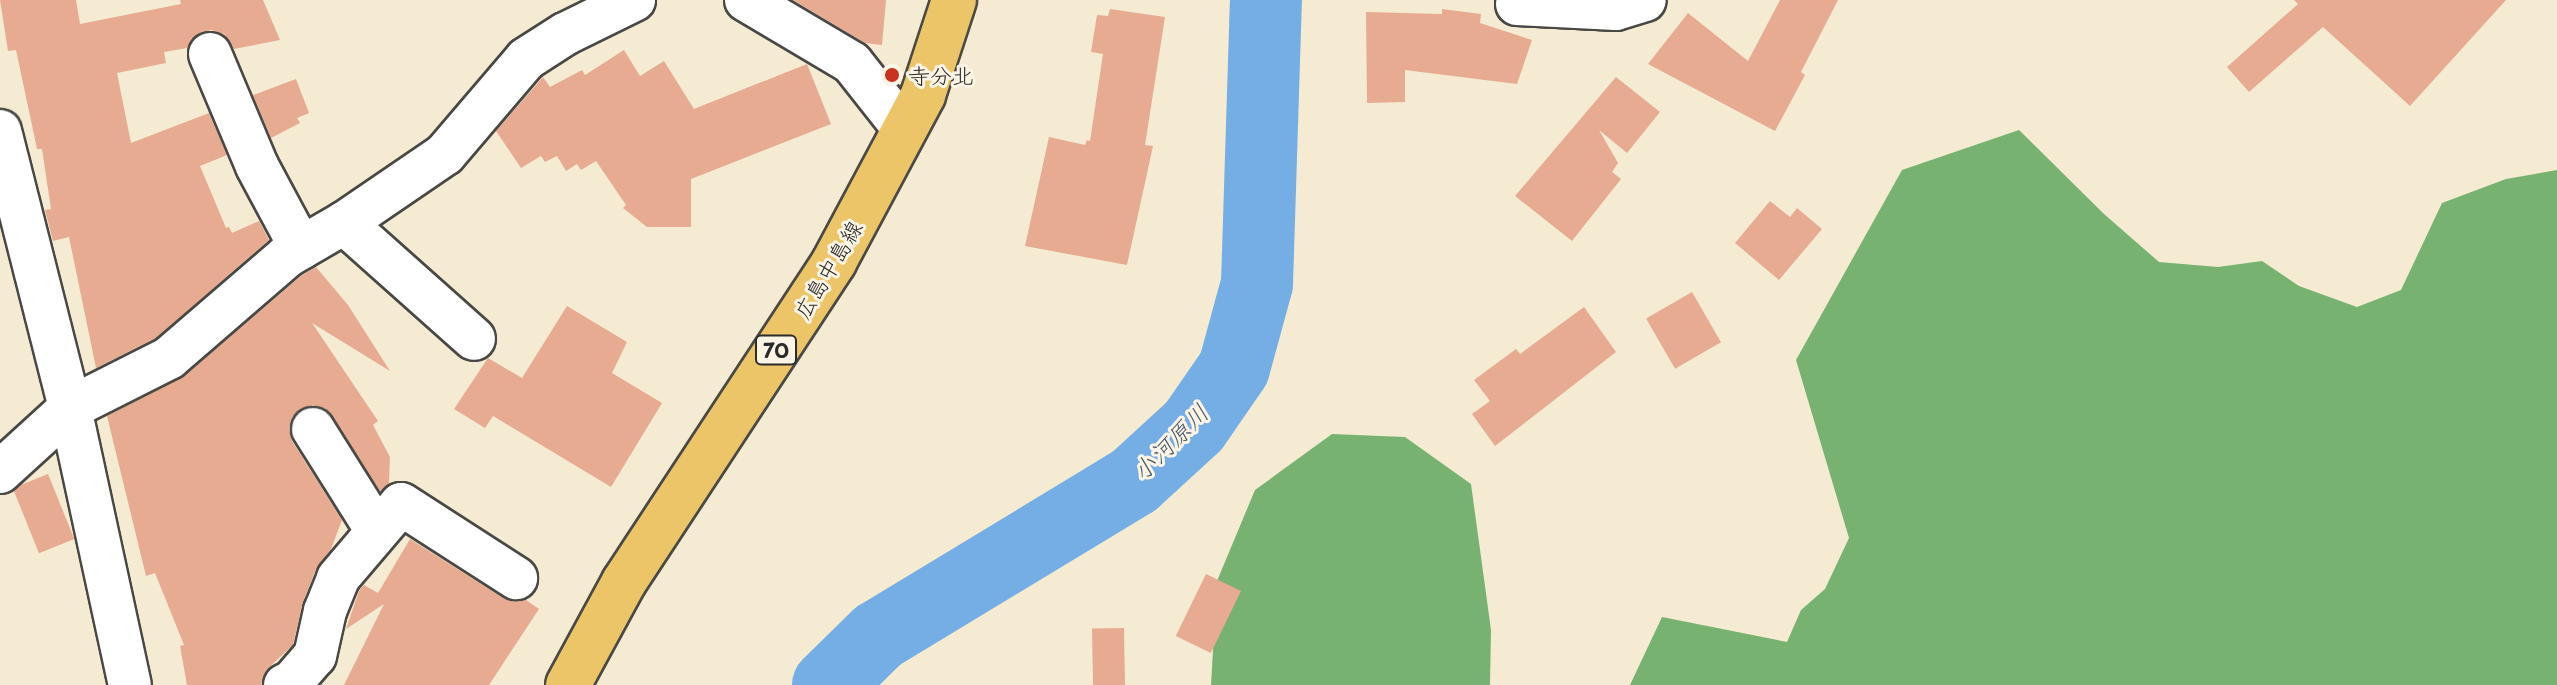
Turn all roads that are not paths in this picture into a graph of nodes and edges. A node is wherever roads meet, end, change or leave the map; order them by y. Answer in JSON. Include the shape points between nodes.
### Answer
{"nodes":[{"id":1,"x":634,"y":0,"type":"edge"},
{"id":2,"x":746,"y":0,"type":"edge"},
{"id":3,"x":954,"y":0,"type":"edge"},
{"id":4,"x":1645,"y":0,"type":"edge"},
{"id":5,"x":1517,"y":4,"type":"dead end"},
{"id":6,"x":210,"y":54,"type":"dead end"},
{"id":7,"x":905,"y":130,"type":"junction"},
{"id":8,"x":0,"y":131,"type":"edge"},
{"id":9,"x":344,"y":223,"type":"junction"},
{"id":10,"x":301,"y":248,"type":"junction"},
{"id":11,"x":474,"y":339,"type":"dead end"},
{"id":12,"x":70,"y":408,"type":"junction"},
{"id":13,"x":313,"y":429,"type":"dead end"},
{"id":14,"x":0,"y":472,"type":"edge"},
{"id":15,"x":377,"y":531,"type":"junction"},
{"id":16,"x":516,"y":578,"type":"dead end"},
{"id":17,"x":130,"y":685,"type":"edge"},
{"id":18,"x":285,"y":685,"type":"edge"},
{"id":19,"x":568,"y":685,"type":"edge"}],
"edges":[{"from":1,"to":9,"type":"street","via":[[526,59],[445,154]]},
{"from":2,"to":7,"type":"street","via":[[852,63]]},
{"from":3,"to":7,"type":"main road","name":"広島中島線","number":"70","via":[[923,95]]},
{"from":4,"to":5,"type":"street","via":[[1616,9]]},
{"from":6,"to":10,"type":"street","via":[[257,166]]},
{"from":7,"to":19,"type":"main road","name":"広島中島線","number":"70","via":[[834,262],[624,582]]},
{"from":8,"to":12,"type":"street"},
{"from":9,"to":10,"type":"street"},
{"from":9,"to":11,"type":"street"},
{"from":10,"to":12,"type":"street","via":[[169,358]]},
{"from":12,"to":14,"type":"street"},
{"from":12,"to":17,"type":"street"},
{"from":13,"to":15,"type":"street"},
{"from":15,"to":16,"type":"street","via":[[401,504]]},
{"from":15,"to":18,"type":"street","via":[[338,578],[315,656]]}]}
